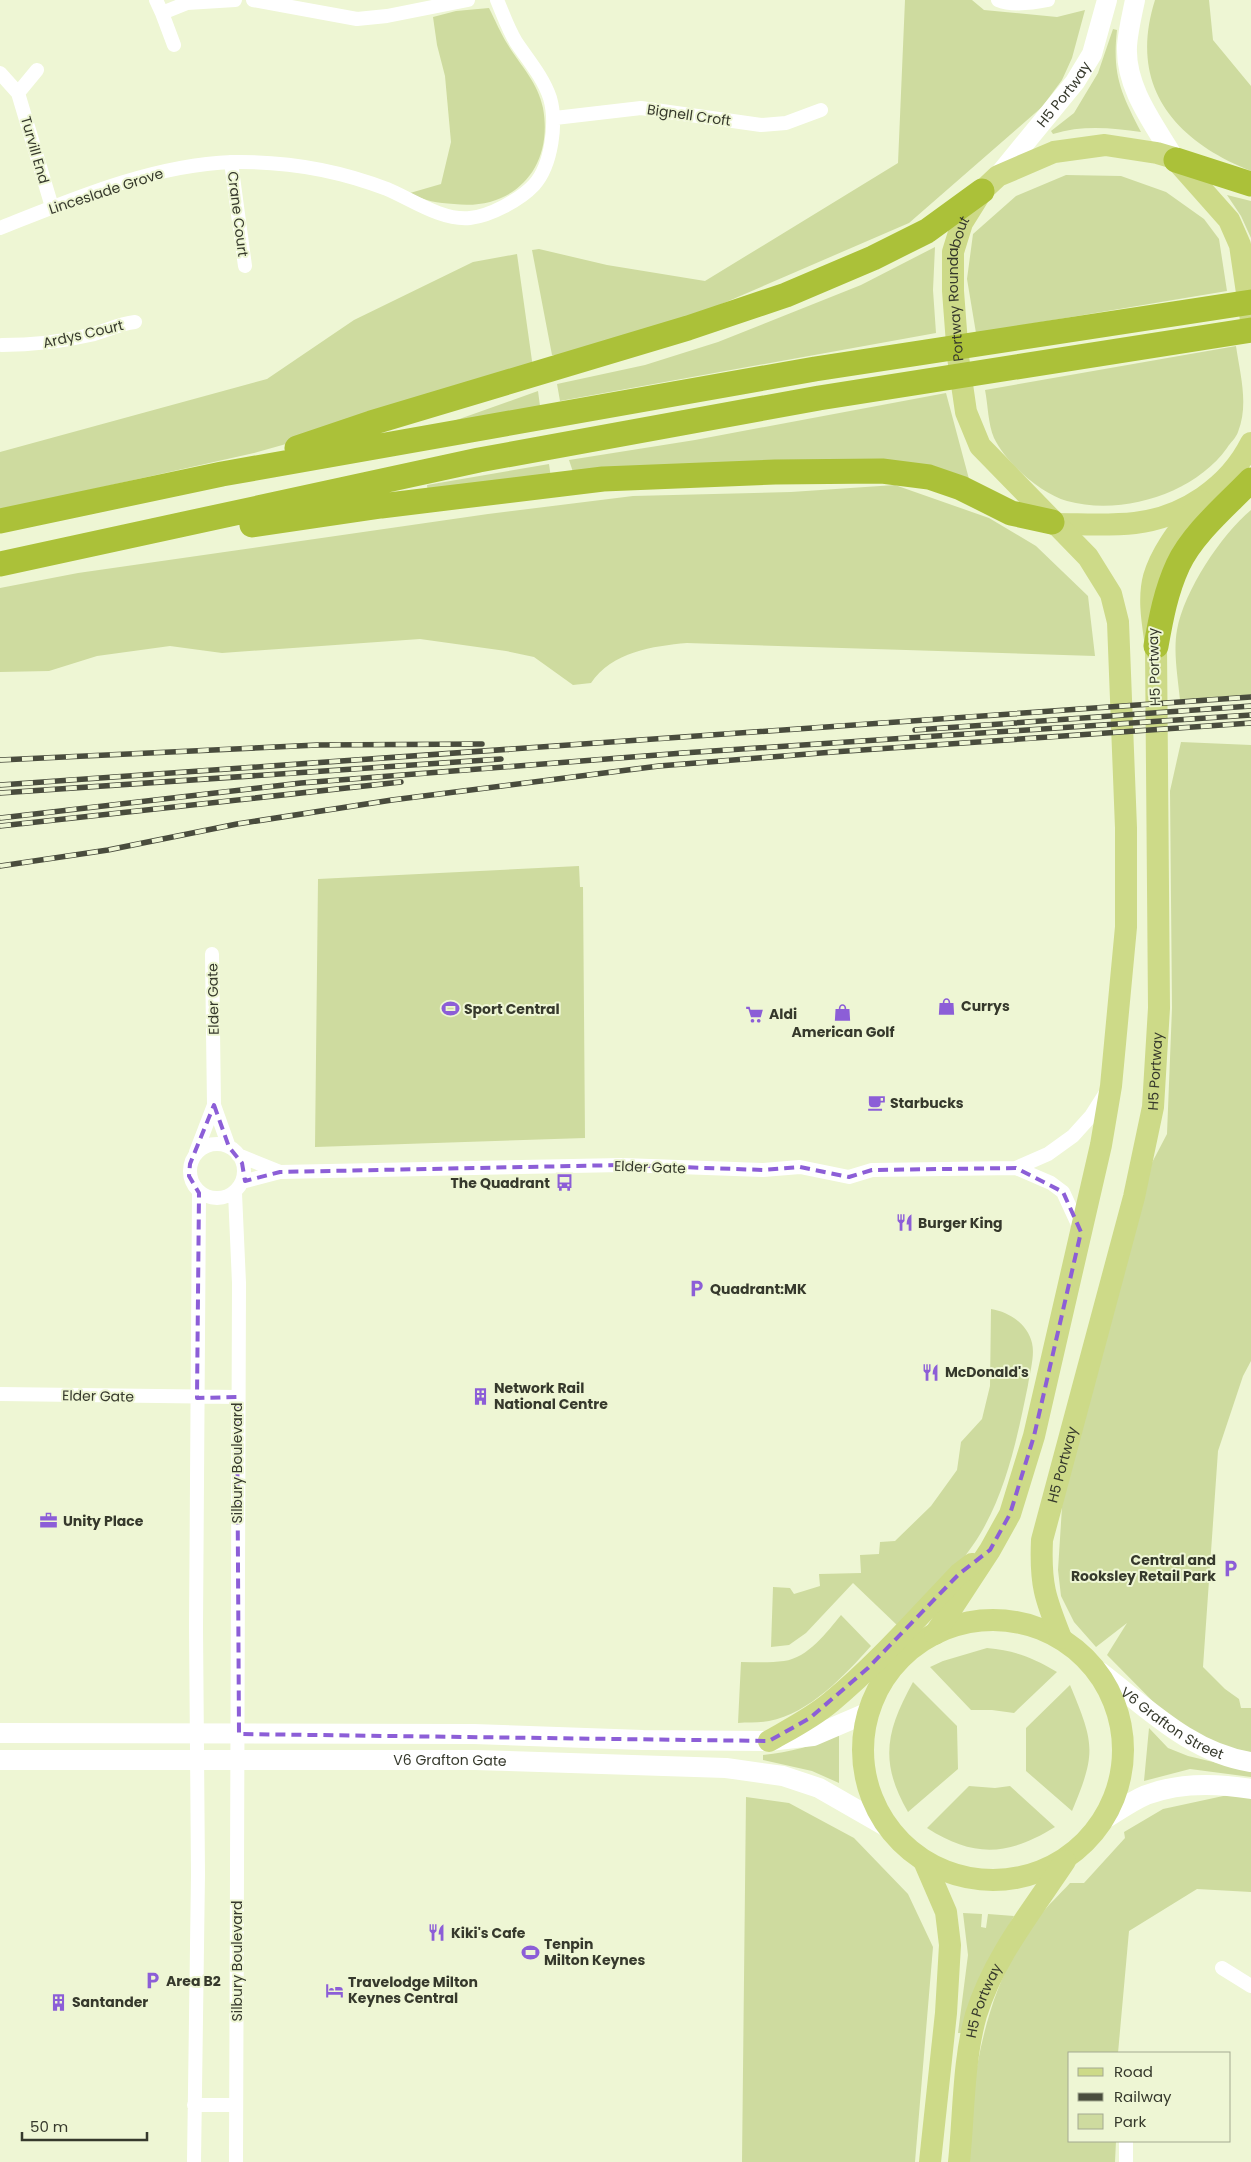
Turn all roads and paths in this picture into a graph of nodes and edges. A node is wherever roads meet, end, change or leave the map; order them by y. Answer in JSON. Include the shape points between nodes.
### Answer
{"nodes":[{"id":1,"x":156,"y":0,"type":"edge"},
{"id":2,"x":235,"y":0,"type":"edge"},
{"id":3,"x":253,"y":0,"type":"edge"},
{"id":4,"x":468,"y":0,"type":"edge"},
{"id":5,"x":496,"y":0,"type":"edge"},
{"id":6,"x":998,"y":0,"type":"edge"},
{"id":7,"x":1048,"y":0,"type":"edge"},
{"id":8,"x":1106,"y":7,"type":"edge"},
{"id":9,"x":1133,"y":8,"type":"edge"},
{"id":10,"x":162,"y":13,"type":"junction"},
{"id":11,"x":174,"y":45,"type":"dead end"},
{"id":12,"x":37,"y":70,"type":"dead end"},
{"id":13,"x":0,"y":73,"type":"edge"},
{"id":14,"x":18,"y":93,"type":"junction"},
{"id":15,"x":821,"y":110,"type":"dead end"},
{"id":16,"x":555,"y":118,"type":"junction"},
{"id":17,"x":1175,"y":159,"type":"junction"},
{"id":18,"x":231,"y":162,"type":"junction"},
{"id":19,"x":990,"y":184,"type":"junction"},
{"id":20,"x":1251,"y":184,"type":"edge"},
{"id":21,"x":52,"y":207,"type":"junction"},
{"id":22,"x":0,"y":228,"type":"edge"},
{"id":23,"x":245,"y":266,"type":"dead end"},
{"id":24,"x":1251,"y":302,"type":"edge"},
{"id":25,"x":1251,"y":320,"type":"edge"},
{"id":26,"x":135,"y":322,"type":"dead end"},
{"id":27,"x":1251,"y":330,"type":"edge"},
{"id":28,"x":0,"y":344,"type":"edge"},
{"id":29,"x":1251,"y":443,"type":"edge"},
{"id":30,"x":222,"y":474,"type":"junction"},
{"id":31,"x":1251,"y":480,"type":"edge"},
{"id":32,"x":1200,"y":501,"type":"junction"},
{"id":33,"x":0,"y":521,"type":"edge"},
{"id":34,"x":1053,"y":523,"type":"junction"},
{"id":35,"x":27,"y":558,"type":"junction"},
{"id":36,"x":0,"y":564,"type":"edge"},
{"id":37,"x":1156,"y":646,"type":"junction"},
{"id":38,"x":212,"y":954,"type":"dead end"},
{"id":39,"x":1111,"y":1086,"type":"junction"},
{"id":40,"x":214,"y":1105,"type":"junction"},
{"id":41,"x":233,"y":1151,"type":"junction"},
{"id":42,"x":196,"y":1152,"type":"junction"},
{"id":43,"x":1016,"y":1168,"type":"junction"},
{"id":44,"x":280,"y":1172,"type":"junction"},
{"id":45,"x":239,"y":1188,"type":"junction"},
{"id":46,"x":199,"y":1193,"type":"junction"},
{"id":47,"x":1081,"y":1232,"type":"junction"},
{"id":48,"x":0,"y":1394,"type":"edge"},
{"id":49,"x":237,"y":1397,"type":"junction"},
{"id":50,"x":196,"y":1398,"type":"junction"},
{"id":51,"x":990,"y":1550,"type":"junction"},
{"id":52,"x":935,"y":1634,"type":"junction"},
{"id":53,"x":909,"y":1638,"type":"junction"},
{"id":54,"x":1061,"y":1638,"type":"junction"},
{"id":55,"x":1091,"y":1663,"type":"junction"},
{"id":56,"x":878,"y":1671,"type":"junction"},
{"id":57,"x":869,"y":1712,"type":"junction"},
{"id":58,"x":0,"y":1733,"type":"edge"},
{"id":59,"x":196,"y":1733,"type":"junction"},
{"id":60,"x":239,"y":1734,"type":"junction"},
{"id":61,"x":769,"y":1741,"type":"junction"},
{"id":62,"x":0,"y":1760,"type":"edge"},
{"id":63,"x":196,"y":1760,"type":"junction"},
{"id":64,"x":238,"y":1760,"type":"junction"},
{"id":65,"x":1251,"y":1762,"type":"edge"},
{"id":66,"x":1251,"y":1790,"type":"edge"},
{"id":67,"x":1105,"y":1819,"type":"junction"},
{"id":68,"x":893,"y":1834,"type":"junction"},
{"id":69,"x":1065,"y":1860,"type":"junction"},
{"id":70,"x":924,"y":1862,"type":"junction"},
{"id":71,"x":1222,"y":1968,"type":"dead end"},
{"id":72,"x":1251,"y":1986,"type":"edge"},
{"id":73,"x":194,"y":2105,"type":"junction"},
{"id":74,"x":236,"y":2105,"type":"junction"},
{"id":75,"x":1126,"y":2142,"type":"edge"},
{"id":76,"x":194,"y":2162,"type":"edge"},
{"id":77,"x":236,"y":2162,"type":"edge"},
{"id":78,"x":930,"y":2162,"type":"edge"},
{"id":79,"x":960,"y":2162,"type":"edge"},
{"id":80,"x":1126,"y":2162,"type":"edge"}],
"edges":[{"from":1,"to":10,"type":"street"},
{"from":2,"to":10,"type":"street","via":[[187,4]]},
{"from":3,"to":4,"type":"street","via":[[357,19]]},
{"from":5,"to":16,"type":"street","name":"Linceslade Grove","via":[[515,40],[544,83]]},
{"from":6,"to":7,"type":"street","via":[[1036,3]]},
{"from":8,"to":19,"type":"street","name":"H5 Portway","via":[[1092,54],[1075,82]]},
{"from":9,"to":17,"type":"street","via":[[1127,46],[1130,75],[1137,95]]},
{"from":10,"to":11,"type":"street"},
{"from":12,"to":14,"type":"street"},
{"from":13,"to":14,"type":"street","name":"Turvill End"},
{"from":14,"to":21,"type":"street","name":"Turvill End"},
{"from":15,"to":16,"type":"street","name":"Bignell Croft","via":[[786,123],[761,125],[641,108]]},
{"from":16,"to":18,"type":"street","name":"Linceslade Grove","via":[[549,156],[534,185],[500,209],[469,218],[435,212],[345,175],[279,164]]},
{"from":17,"to":19,"type":"main road","via":[[1126,147],[1088,146],[1054,152]]},
{"from":17,"to":20,"type":"highway"},
{"from":17,"to":25,"type":"main road","via":[[1229,220],[1240,245]]},
{"from":18,"to":21,"type":"street","name":"Linceslade Grove","via":[[161,172]]},
{"from":18,"to":23,"type":"street","name":"Crane Court"},
{"from":19,"to":30,"type":"highway","via":[[927,231],[786,295],[371,424]]},
{"from":19,"to":34,"type":"main road","name":"Portway Roundabout","via":[[962,223],[953,252],[954,320],[966,412],[980,446]]},
{"from":21,"to":22,"type":"street","name":"Linceslade Grove"},
{"from":24,"to":30,"type":"highway","via":[[815,369]]},
{"from":26,"to":28,"type":"street","name":"Ardys Court","via":[[47,344]]},
{"from":27,"to":35,"type":"highway","via":[[819,398],[489,458]]},
{"from":29,"to":32,"type":"main road","via":[[1236,466]]},
{"from":30,"to":33,"type":"highway"},
{"from":31,"to":37,"type":"highway","via":[[1205,527],[1179,563],[1167,594]]},
{"from":32,"to":34,"type":"main road","via":[[1163,517],[1136,523]]},
{"from":32,"to":37,"type":"main road","name":"H5 Portway","via":[[1172,542],[1154,578],[1151,606]]},
{"from":34,"to":35,"type":"highway","via":[[1011,513],[961,488],[929,477],[882,472],[757,473],[604,479],[381,506]]},
{"from":34,"to":39,"type":"main road","via":[[1088,557],[1110,594],[1118,622],[1126,828],[1126,927]]},
{"from":35,"to":36,"type":"highway"},
{"from":37,"to":54,"type":"main road","name":"H5 Portway","via":[[1159,1008],[1153,1107],[1134,1196],[1042,1540],[1041,1573],[1045,1597]]},
{"from":38,"to":40,"type":"street","name":"Elder Gate"},
{"from":39,"to":43,"type":"street","name":"Elder Gate","via":[[1073,1136],[1048,1154]]},
{"from":39,"to":47,"type":"main road"},
{"from":40,"to":41,"type":"street","name":"Elder Gate"},
{"from":40,"to":42,"type":"street","name":"Elder Gate"},
{"from":41,"to":42,"type":"street","via":[[218,1144]]},
{"from":41,"to":44,"type":"street","name":"Elder Gate"},
{"from":41,"to":45,"type":"street","via":[[244,1172]]},
{"from":42,"to":46,"type":"street","via":[[189,1176]]},
{"from":43,"to":44,"type":"street","name":"Elder Gate","via":[[872,1170],[849,1177],[800,1167],[763,1170],[622,1165]]},
{"from":43,"to":47,"type":"street","name":"Elder Gate","via":[[1051,1183],[1063,1192]]},
{"from":44,"to":45,"type":"street","name":"Elder Gate"},
{"from":45,"to":46,"type":"street","via":[[223,1199]]},
{"from":45,"to":49,"type":"street","name":"Silbury Boulevard"},
{"from":46,"to":50,"type":"street"},
{"from":47,"to":51,"type":"main road","via":[[1034,1436],[1010,1514]]},
{"from":48,"to":50,"type":"street","name":"Elder Gate"},
{"from":49,"to":50,"type":"street","name":"Elder Gate"},
{"from":49,"to":60,"type":"street","name":"Silbury Boulevard"},
{"from":50,"to":59,"type":"street"},
{"from":51,"to":52,"type":"main road"},
{"from":51,"to":53,"type":"main road","via":[[959,1574]]},
{"from":52,"to":53,"type":"main road"},
{"from":52,"to":54,"type":"main road","via":[[961,1624],[986,1620],[1032,1626]]},
{"from":53,"to":56,"type":"main road"},
{"from":54,"to":55,"type":"main road"},
{"from":55,"to":65,"type":"street","name":"V6 Grafton Street","via":[[1169,1727],[1192,1741]]},
{"from":55,"to":67,"type":"main road","via":[[1114,1701],[1124,1737],[1122,1775]]},
{"from":56,"to":57,"type":"main road"},
{"from":56,"to":61,"type":"main road","via":[[810,1718]]},
{"from":57,"to":61,"type":"street","name":"V6 Grafton Gate","via":[[813,1736]]},
{"from":57,"to":68,"type":"main road","via":[[863,1743],[864,1770],[874,1803]]},
{"from":58,"to":59,"type":"street","name":"V6 Grafton Gate"},
{"from":59,"to":60,"type":"street","name":"V6 Grafton Gate"},
{"from":59,"to":63,"type":"street"},
{"from":60,"to":61,"type":"street","name":"V6 Grafton Gate","via":[[492,1734]]},
{"from":60,"to":64,"type":"street","name":"Silbury Boulevard"},
{"from":62,"to":63,"type":"street","name":"V6 Grafton Gate"},
{"from":63,"to":64,"type":"street","name":"V6 Grafton Gate"},
{"from":63,"to":73,"type":"street","via":[[198,1874]]},
{"from":64,"to":68,"type":"street","name":"V6 Grafton Gate","via":[[485,1760],[726,1768],[761,1772],[819,1788]]},
{"from":64,"to":74,"type":"street","name":"Silbury Boulevard"},
{"from":66,"to":67,"type":"street","via":[[1220,1784],[1188,1785],[1146,1795]]},
{"from":67,"to":69,"type":"main road"},
{"from":68,"to":70,"type":"main road"},
{"from":69,"to":70,"type":"main road","via":[[1036,1875],[1015,1880],[972,1880]]},
{"from":69,"to":79,"type":"main road","name":"H5 Portway","via":[[1030,1910],[987,1984],[969,2053]]},
{"from":70,"to":78,"type":"main road","via":[[946,1912],[950,1945]]},
{"from":71,"to":72,"type":"street"},
{"from":73,"to":74,"type":"street"},
{"from":73,"to":76,"type":"street"},
{"from":74,"to":77,"type":"street","name":"Silbury Boulevard"},
{"from":75,"to":80,"type":"street"}]}
